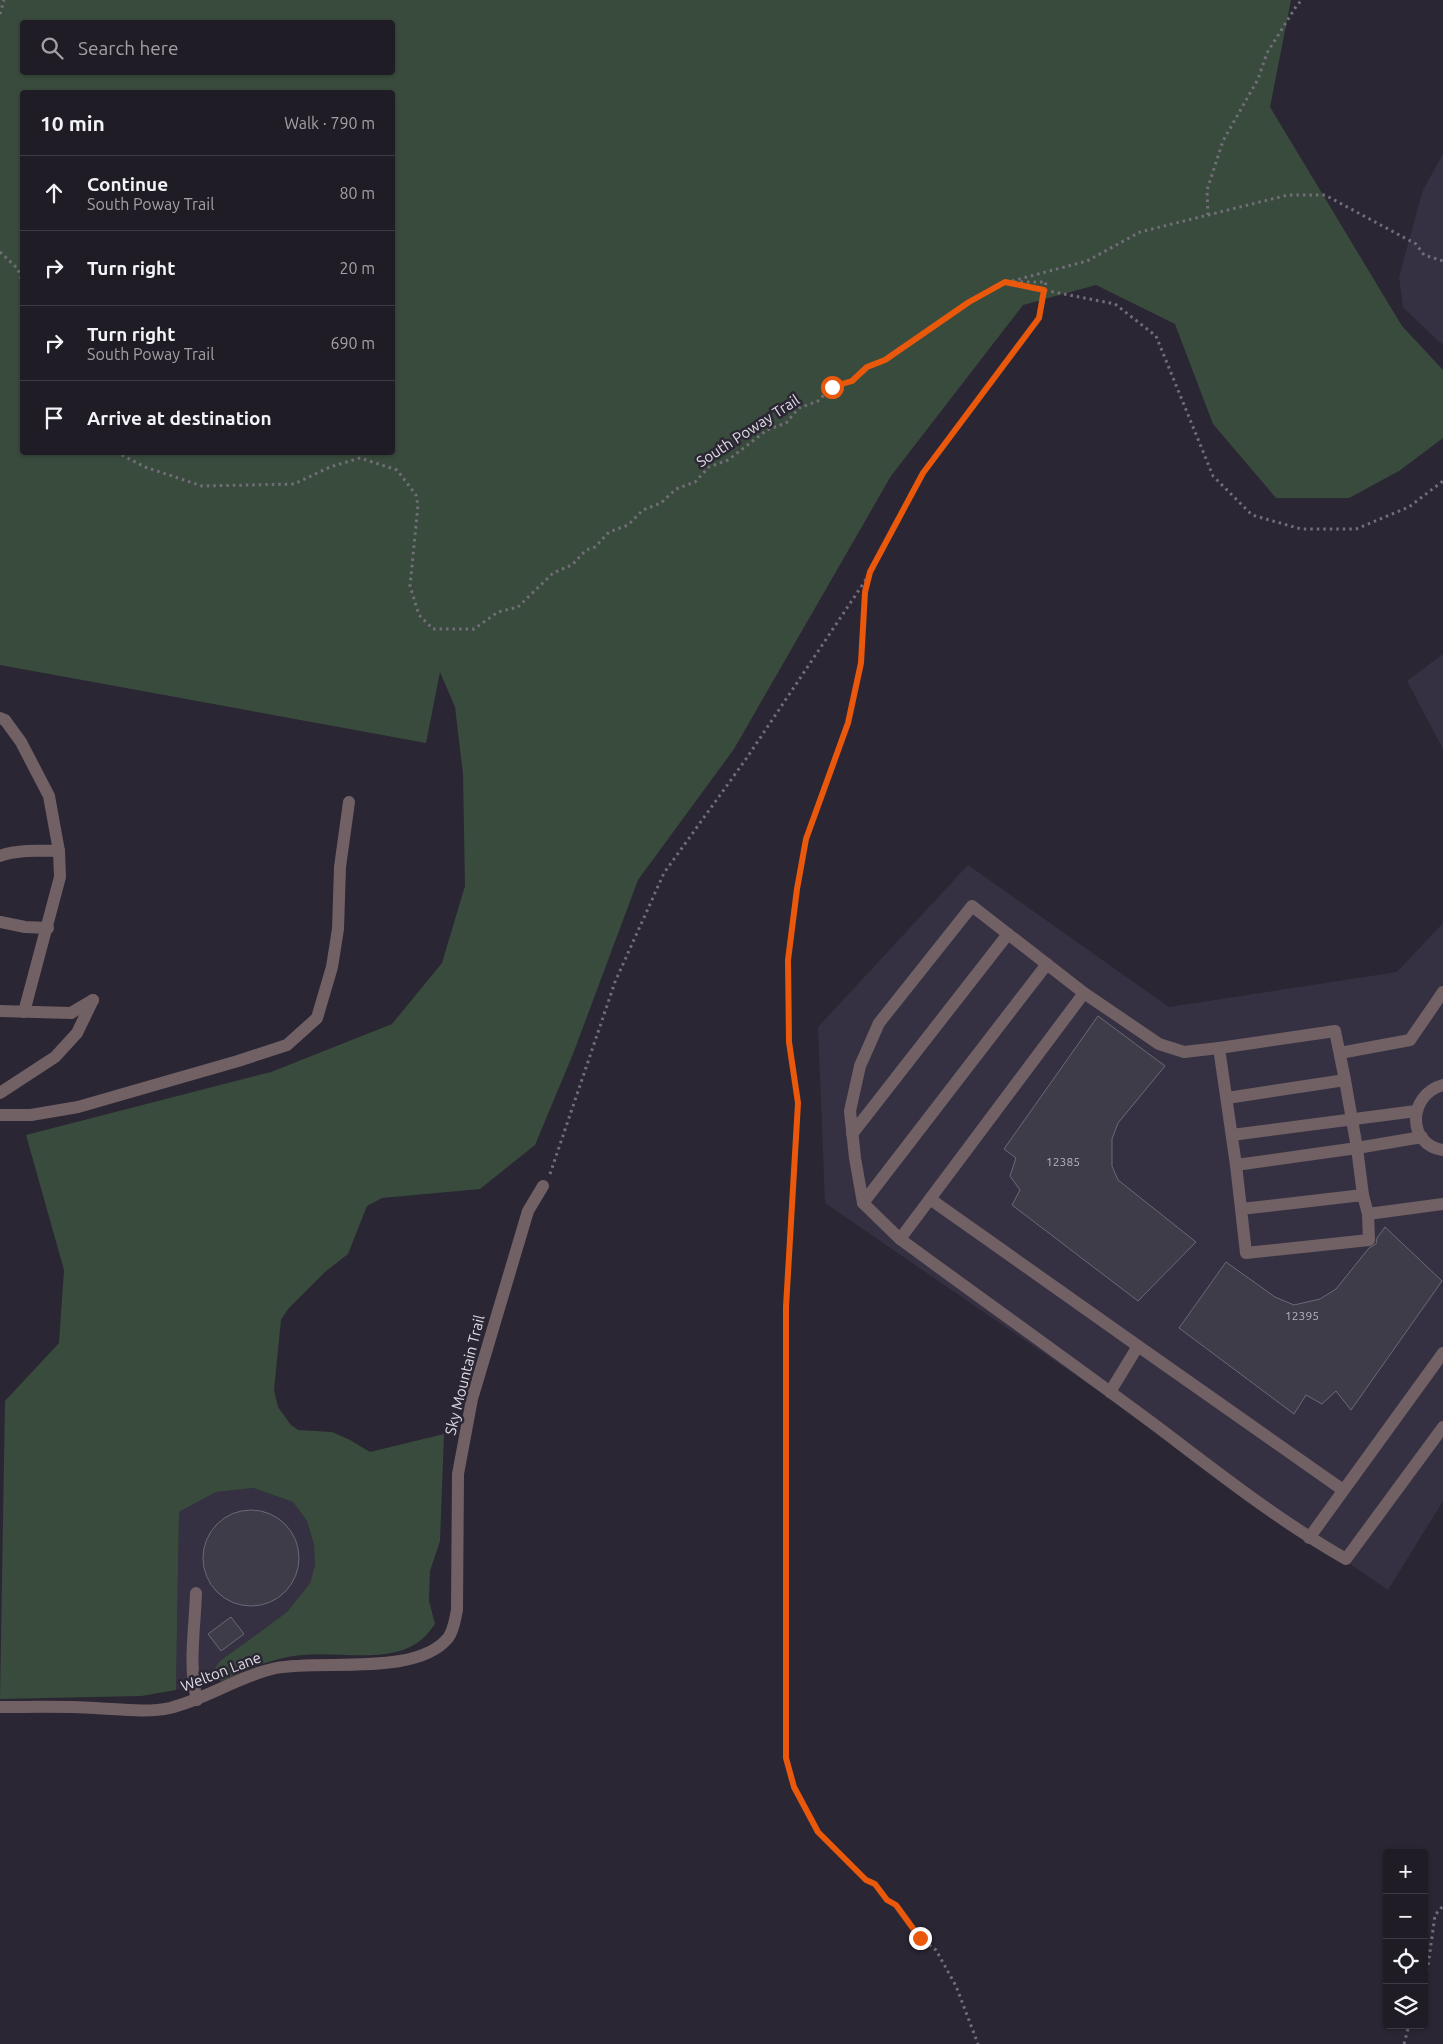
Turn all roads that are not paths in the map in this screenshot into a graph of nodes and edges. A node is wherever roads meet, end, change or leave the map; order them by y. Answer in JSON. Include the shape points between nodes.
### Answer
{"nodes":[{"id":1,"x":0,"y":718,"type":"edge"},
{"id":2,"x":349,"y":802,"type":"dead end"},
{"id":3,"x":59,"y":851,"type":"junction"},
{"id":4,"x":0,"y":856,"type":"edge"},
{"id":5,"x":0,"y":922,"type":"edge"},
{"id":6,"x":48,"y":928,"type":"junction"},
{"id":7,"x":1008,"y":934,"type":"junction"},
{"id":8,"x":1047,"y":964,"type":"junction"},
{"id":9,"x":1443,"y":992,"type":"edge"},
{"id":10,"x":1084,"y":993,"type":"junction"},
{"id":11,"x":0,"y":1011,"type":"edge"},
{"id":12,"x":24,"y":1012,"type":"junction"},
{"id":13,"x":1218,"y":1048,"type":"junction"},
{"id":14,"x":1340,"y":1053,"type":"junction"},
{"id":15,"x":1345,"y":1080,"type":"junction"},
{"id":16,"x":1443,"y":1085,"type":"edge"},
{"id":17,"x":0,"y":1093,"type":"edge"},
{"id":18,"x":1227,"y":1098,"type":"junction"},
{"id":19,"x":1416,"y":1111,"type":"junction"},
{"id":20,"x":0,"y":1115,"type":"edge"},
{"id":21,"x":1352,"y":1119,"type":"junction"},
{"id":22,"x":852,"y":1134,"type":"junction"},
{"id":23,"x":1232,"y":1134,"type":"junction"},
{"id":24,"x":1422,"y":1137,"type":"junction"},
{"id":25,"x":1357,"y":1148,"type":"junction"},
{"id":26,"x":1443,"y":1150,"type":"edge"},
{"id":27,"x":1236,"y":1165,"type":"junction"},
{"id":28,"x":543,"y":1186,"type":"dead end"},
{"id":29,"x":1363,"y":1195,"type":"junction"},
{"id":30,"x":930,"y":1199,"type":"junction"},
{"id":31,"x":863,"y":1202,"type":"junction"},
{"id":32,"x":1443,"y":1204,"type":"edge"},
{"id":33,"x":1241,"y":1208,"type":"junction"},
{"id":34,"x":1368,"y":1214,"type":"junction"},
{"id":35,"x":900,"y":1239,"type":"junction"},
{"id":36,"x":1138,"y":1346,"type":"junction"},
{"id":37,"x":1443,"y":1353,"type":"edge"},
{"id":38,"x":1110,"y":1392,"type":"junction"},
{"id":39,"x":1443,"y":1427,"type":"edge"},
{"id":40,"x":1343,"y":1490,"type":"junction"},
{"id":41,"x":1309,"y":1538,"type":"junction"},
{"id":42,"x":196,"y":1593,"type":"dead end"},
{"id":43,"x":447,"y":1639,"type":"joint"},
{"id":44,"x":197,"y":1700,"type":"junction"},
{"id":45,"x":0,"y":1707,"type":"edge"}],
"edges":[{"from":1,"to":3,"type":"street","via":[[5,720],[20,742],[49,796]]},
{"from":2,"to":20,"type":"street","via":[[340,867],[338,929],[332,967],[317,1018],[287,1044],[238,1061],[78,1107],[31,1115]]},
{"from":3,"to":4,"type":"street"},
{"from":3,"to":6,"type":"street","via":[[60,877]]},
{"from":5,"to":6,"type":"street"},
{"from":6,"to":12,"type":"street"},
{"from":7,"to":8,"type":"street"},
{"from":7,"to":22,"type":"street"},
{"from":7,"to":22,"type":"street","via":[[972,906],[879,1023],[860,1066],[850,1111]]},
{"from":8,"to":10,"type":"street"},
{"from":8,"to":31,"type":"street"},
{"from":9,"to":14,"type":"street","via":[[1410,1040]]},
{"from":10,"to":13,"type":"street","via":[[1159,1044],[1184,1052]]},
{"from":10,"to":30,"type":"street"},
{"from":11,"to":12,"type":"street"},
{"from":12,"to":17,"type":"street","via":[[71,1013],[93,1000],[77,1033],[54,1057]]},
{"from":13,"to":14,"type":"street","via":[[1336,1031]]},
{"from":13,"to":18,"type":"street"},
{"from":14,"to":15,"type":"street"},
{"from":15,"to":18,"type":"street"},
{"from":15,"to":21,"type":"street"},
{"from":16,"to":19,"type":"street","via":[[1427,1093]]},
{"from":18,"to":23,"type":"street"},
{"from":19,"to":21,"type":"street"},
{"from":19,"to":24,"type":"street"},
{"from":21,"to":23,"type":"street"},
{"from":21,"to":25,"type":"street"},
{"from":22,"to":31,"type":"street"},
{"from":23,"to":27,"type":"street"},
{"from":24,"to":25,"type":"street"},
{"from":24,"to":26,"type":"street","via":[[1430,1145]]},
{"from":25,"to":27,"type":"street"},
{"from":25,"to":29,"type":"street"},
{"from":27,"to":33,"type":"street"},
{"from":28,"to":43,"type":"street","name":"Sky Mountain Trail","via":[[528,1211],[472,1399],[458,1474],[457,1610]]},
{"from":29,"to":33,"type":"street"},
{"from":29,"to":34,"type":"street"},
{"from":30,"to":35,"type":"street"},
{"from":30,"to":36,"type":"street"},
{"from":31,"to":35,"type":"street"},
{"from":32,"to":34,"type":"street"},
{"from":33,"to":34,"type":"street","via":[[1246,1253],[1369,1240]]},
{"from":35,"to":38,"type":"street"},
{"from":36,"to":38,"type":"street"},
{"from":36,"to":40,"type":"street"},
{"from":37,"to":40,"type":"street"},
{"from":38,"to":41,"type":"street","via":[[1213,1471]]},
{"from":39,"to":41,"type":"street","via":[[1346,1559]]},
{"from":40,"to":41,"type":"street"},
{"from":42,"to":44,"type":"street","via":[[193,1684]]},
{"from":43,"to":44,"type":"street","name":"Welton Lane","via":[[412,1659],[276,1668]]},
{"from":44,"to":45,"type":"street","name":"Welton Lane","via":[[168,1708]]}]}
